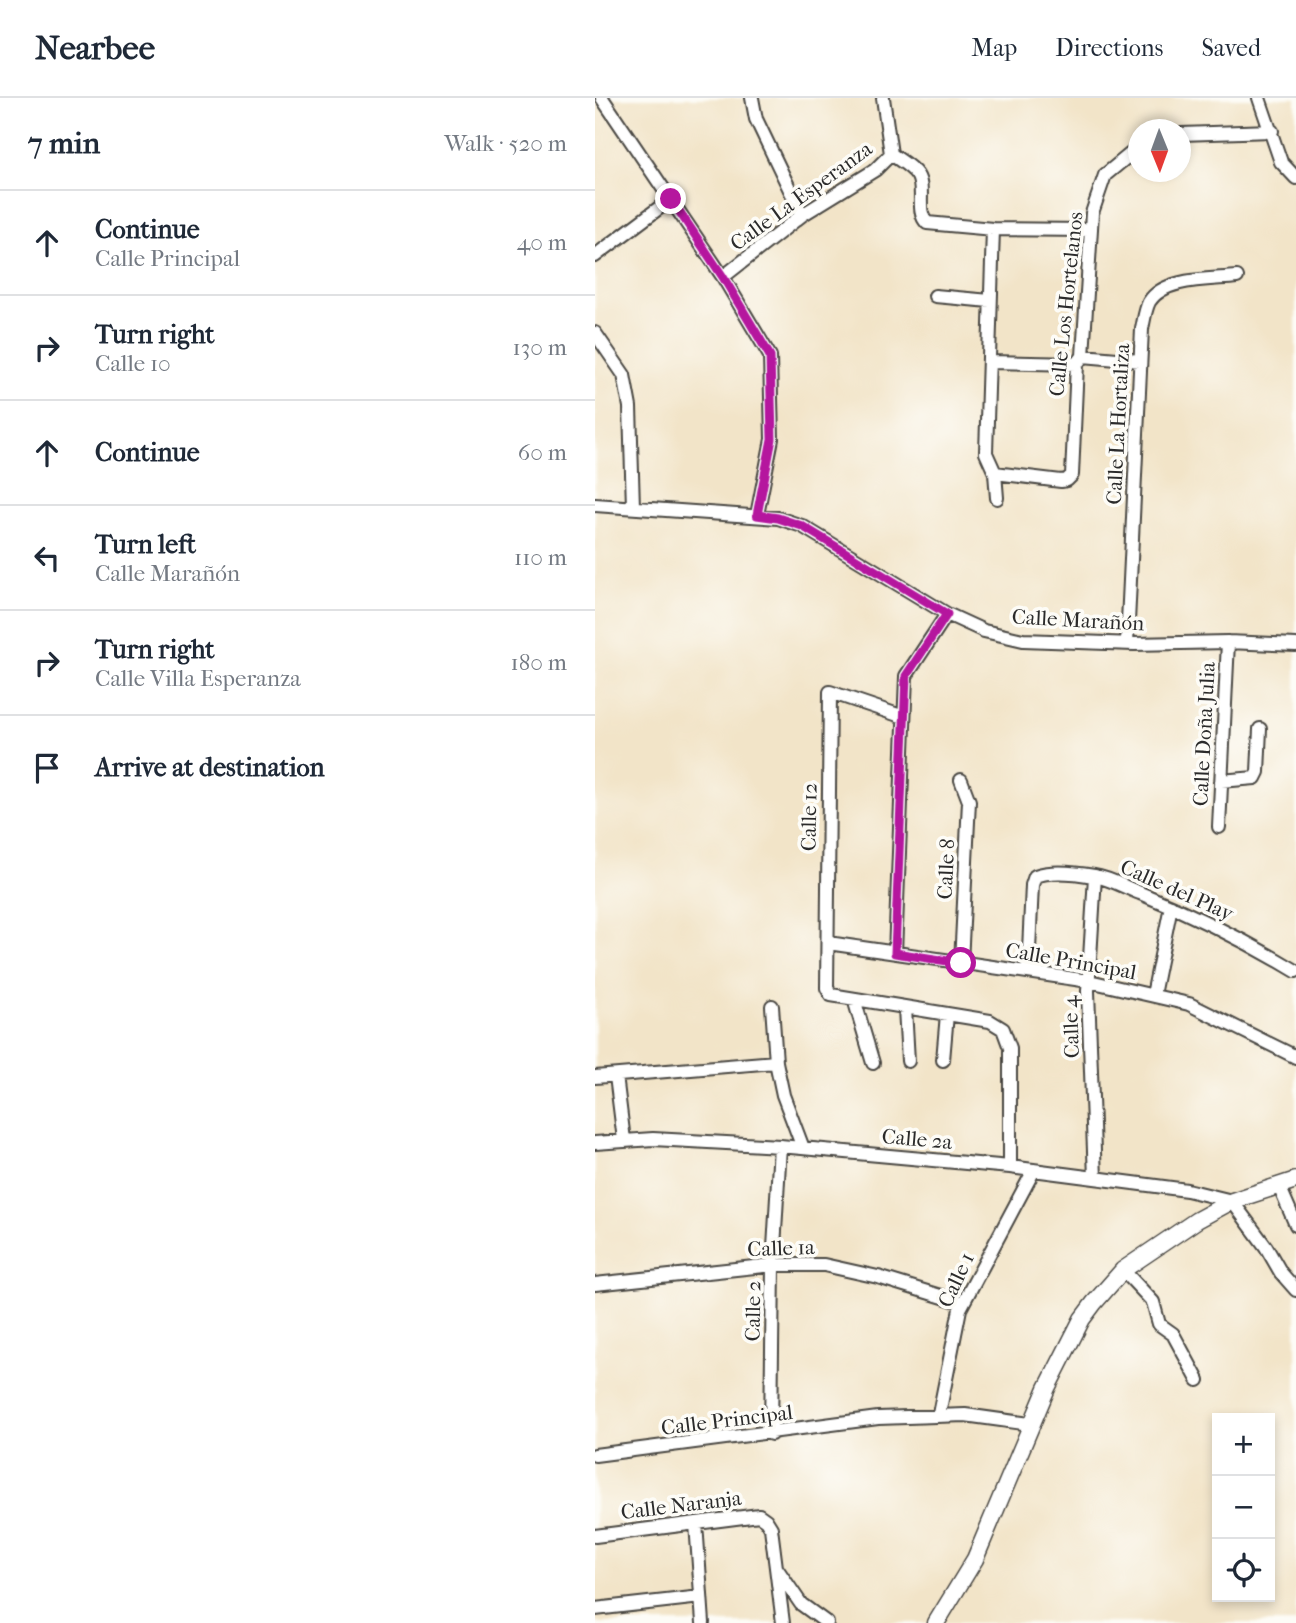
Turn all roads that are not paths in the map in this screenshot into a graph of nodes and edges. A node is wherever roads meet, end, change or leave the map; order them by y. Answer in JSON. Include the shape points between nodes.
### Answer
{"nodes":[{"id":1,"x":752,"y":98,"type":"edge"},
{"id":2,"x":883,"y":98,"type":"edge"},
{"id":3,"x":1259,"y":98,"type":"edge"},
{"id":4,"x":608,"y":100,"type":"edge"},
{"id":5,"x":1272,"y":131,"type":"junction"},
{"id":6,"x":1191,"y":134,"type":"edge"},
{"id":7,"x":891,"y":154,"type":"junction"},
{"id":8,"x":1128,"y":156,"type":"edge"},
{"id":9,"x":1296,"y":178,"type":"edge"},
{"id":10,"x":671,"y":199,"type":"junction"},
{"id":11,"x":802,"y":215,"type":"junction"},
{"id":12,"x":993,"y":229,"type":"junction"},
{"id":13,"x":1091,"y":230,"type":"junction"},
{"id":14,"x":595,"y":256,"type":"edge"},
{"id":15,"x":723,"y":277,"type":"junction"},
{"id":16,"x":1237,"y":277,"type":"dead end"},
{"id":17,"x":935,"y":296,"type":"dead end"},
{"id":18,"x":990,"y":302,"type":"junction"},
{"id":19,"x":595,"y":332,"type":"edge"},
{"id":20,"x":1080,"y":360,"type":"junction"},
{"id":21,"x":1140,"y":361,"type":"junction"},
{"id":22,"x":989,"y":362,"type":"junction"},
{"id":23,"x":995,"y":473,"type":"junction"},
{"id":24,"x":997,"y":498,"type":"dead end"},
{"id":25,"x":595,"y":505,"type":"edge"},
{"id":26,"x":633,"y":507,"type":"junction"},
{"id":27,"x":757,"y":515,"type":"junction"},
{"id":28,"x":947,"y":614,"type":"junction"},
{"id":29,"x":1228,"y":642,"type":"junction"},
{"id":30,"x":1127,"y":643,"type":"junction"},
{"id":31,"x":1296,"y":645,"type":"edge"},
{"id":32,"x":904,"y":717,"type":"junction"},
{"id":33,"x":1259,"y":729,"type":"dead end"},
{"id":34,"x":961,"y":780,"type":"dead end"},
{"id":35,"x":1221,"y":781,"type":"junction"},
{"id":36,"x":1219,"y":827,"type":"dead end"},
{"id":37,"x":1095,"y":876,"type":"junction"},
{"id":38,"x":1171,"y":906,"type":"junction"},
{"id":39,"x":828,"y":943,"type":"junction"},
{"id":40,"x":895,"y":953,"type":"junction"},
{"id":41,"x":961,"y":963,"type":"junction"},
{"id":42,"x":1296,"y":971,"type":"edge"},
{"id":43,"x":1028,"y":972,"type":"junction"},
{"id":44,"x":1089,"y":981,"type":"junction"},
{"id":45,"x":1153,"y":995,"type":"junction"},
{"id":46,"x":854,"y":999,"type":"junction"},
{"id":47,"x":772,"y":1006,"type":"dead end"},
{"id":48,"x":905,"y":1008,"type":"junction"},
{"id":49,"x":947,"y":1014,"type":"junction"},
{"id":50,"x":1296,"y":1057,"type":"edge"},
{"id":51,"x":943,"y":1060,"type":"dead end"},
{"id":52,"x":908,"y":1061,"type":"dead end"},
{"id":53,"x":776,"y":1062,"type":"junction"},
{"id":54,"x":873,"y":1063,"type":"dead end"},
{"id":55,"x":616,"y":1076,"type":"junction"},
{"id":56,"x":595,"y":1077,"type":"edge"},
{"id":57,"x":624,"y":1140,"type":"junction"},
{"id":58,"x":595,"y":1143,"type":"edge"},
{"id":59,"x":781,"y":1146,"type":"junction"},
{"id":60,"x":803,"y":1148,"type":"junction"},
{"id":61,"x":1010,"y":1167,"type":"junction"},
{"id":62,"x":1034,"y":1170,"type":"junction"},
{"id":63,"x":1095,"y":1178,"type":"junction"},
{"id":64,"x":1296,"y":1180,"type":"edge"},
{"id":65,"x":1279,"y":1186,"type":"junction"},
{"id":66,"x":1233,"y":1201,"type":"junction"},
{"id":67,"x":1296,"y":1225,"type":"edge"},
{"id":68,"x":773,"y":1265,"type":"junction"},
{"id":69,"x":1123,"y":1270,"type":"junction"},
{"id":70,"x":595,"y":1284,"type":"edge"},
{"id":71,"x":1296,"y":1290,"type":"edge"},
{"id":72,"x":963,"y":1303,"type":"junction"},
{"id":73,"x":1198,"y":1380,"type":"dead end"},
{"id":74,"x":939,"y":1414,"type":"junction"},
{"id":75,"x":1030,"y":1424,"type":"junction"},
{"id":76,"x":771,"y":1434,"type":"junction"},
{"id":77,"x":595,"y":1455,"type":"edge"},
{"id":78,"x":696,"y":1523,"type":"junction"},
{"id":79,"x":595,"y":1536,"type":"edge"},
{"id":80,"x":775,"y":1566,"type":"junction"},
{"id":81,"x":701,"y":1597,"type":"junction"},
{"id":82,"x":595,"y":1609,"type":"edge"},
{"id":83,"x":703,"y":1623,"type":"edge"},
{"id":84,"x":783,"y":1623,"type":"edge"},
{"id":85,"x":827,"y":1623,"type":"edge"},
{"id":86,"x":936,"y":1623,"type":"edge"}],
"edges":[{"from":1,"to":11,"type":"street","via":[[756,119]]},
{"from":2,"to":7,"type":"street","name":"Calle La Esperanza"},
{"from":3,"to":5,"type":"street"},
{"from":4,"to":10,"type":"street"},
{"from":5,"to":6,"type":"street"},
{"from":5,"to":9,"type":"street","via":[[1280,162]]},
{"from":7,"to":11,"type":"street","name":"Calle La Esperanza","via":[[875,170]]},
{"from":7,"to":12,"type":"street","via":[[917,175],[927,223]]},
{"from":8,"to":13,"type":"street","name":"Calle Los Hortelanos","via":[[1105,175]]},
{"from":10,"to":14,"type":"street"},
{"from":10,"to":15,"type":"street"},
{"from":11,"to":15,"type":"street","name":"Calle La Esperanza"},
{"from":12,"to":13,"type":"street"},
{"from":12,"to":18,"type":"street"},
{"from":13,"to":20,"type":"street","name":"Calle Los Hortelanos"},
{"from":15,"to":27,"type":"street","via":[[770,356],[772,439]]},
{"from":16,"to":21,"type":"street","name":"Calle La Hortaliza","via":[[1174,285],[1157,292],[1148,304],[1142,328]]},
{"from":17,"to":18,"type":"street"},
{"from":18,"to":22,"type":"street"},
{"from":19,"to":26,"type":"street","via":[[624,374],[630,407]]},
{"from":20,"to":21,"type":"street"},
{"from":20,"to":22,"type":"street"},
{"from":20,"to":23,"type":"street","name":"Calle Los Hortelanos","via":[[1072,475],[1061,481]]},
{"from":21,"to":30,"type":"street","name":"Calle La Hortaliza"},
{"from":22,"to":23,"type":"street","via":[[986,453]]},
{"from":23,"to":24,"type":"street"},
{"from":25,"to":26,"type":"street","name":"Calle Marañón"},
{"from":26,"to":27,"type":"street","name":"Calle Marañón"},
{"from":27,"to":28,"type":"street","name":"Calle Marañón","via":[[802,526]]},
{"from":28,"to":30,"type":"street","name":"Calle Marañón","via":[[985,631],[1023,640]]},
{"from":28,"to":32,"type":"street","via":[[906,676]]},
{"from":29,"to":30,"type":"street","name":"Calle Marañón"},
{"from":29,"to":31,"type":"street","name":"Calle Marañón"},
{"from":29,"to":35,"type":"street","name":"Calle Doña Julia"},
{"from":32,"to":39,"type":"street","name":"Calle 12","via":[[830,692]]},
{"from":32,"to":40,"type":"street"},
{"from":33,"to":35,"type":"street","via":[[1255,778]]},
{"from":34,"to":41,"type":"street","name":"Calle 8","via":[[969,801]]},
{"from":35,"to":36,"type":"street","name":"Calle Doña Julia"},
{"from":37,"to":38,"type":"street","name":"Calle del Play"},
{"from":37,"to":43,"type":"street","name":"Calle del Play","via":[[1035,876]]},
{"from":37,"to":44,"type":"street","name":"Calle 4"},
{"from":38,"to":42,"type":"street","name":"Calle del Play"},
{"from":38,"to":45,"type":"street"},
{"from":39,"to":40,"type":"street","name":"Calle Principal"},
{"from":39,"to":46,"type":"street","name":"Calle 12","via":[[827,988],[831,995]]},
{"from":40,"to":41,"type":"street","name":"Calle Principal"},
{"from":41,"to":43,"type":"street","name":"Calle Principal"},
{"from":43,"to":44,"type":"street","name":"Calle Principal"},
{"from":44,"to":45,"type":"street","name":"Calle Principal"},
{"from":44,"to":63,"type":"street","name":"Calle 4"},
{"from":45,"to":50,"type":"street","name":"Calle Principal","via":[[1189,1003]]},
{"from":46,"to":48,"type":"street"},
{"from":46,"to":54,"type":"street"},
{"from":47,"to":53,"type":"street"},
{"from":48,"to":49,"type":"street"},
{"from":48,"to":52,"type":"street"},
{"from":49,"to":51,"type":"street"},
{"from":49,"to":61,"type":"street","via":[[990,1021],[1003,1029],[1010,1048]]},
{"from":53,"to":55,"type":"street"},
{"from":53,"to":60,"type":"street","via":[[782,1095]]},
{"from":55,"to":56,"type":"street"},
{"from":55,"to":57,"type":"street"},
{"from":57,"to":58,"type":"street","name":"Calle 2a"},
{"from":57,"to":59,"type":"street","name":"Calle 2a"},
{"from":59,"to":60,"type":"street","name":"Calle 2a"},
{"from":59,"to":68,"type":"street","name":"Calle 2"},
{"from":60,"to":61,"type":"street","name":"Calle 2a"},
{"from":61,"to":62,"type":"street","name":"Calle 2a"},
{"from":62,"to":63,"type":"street","name":"Calle 2a"},
{"from":62,"to":72,"type":"street","name":"Calle 1"},
{"from":63,"to":66,"type":"street","name":"Calle 2a"},
{"from":64,"to":65,"type":"main road"},
{"from":65,"to":66,"type":"main road"},
{"from":65,"to":67,"type":"street"},
{"from":66,"to":69,"type":"main road"},
{"from":66,"to":71,"type":"street"},
{"from":68,"to":70,"type":"street","name":"Calle 1a"},
{"from":68,"to":72,"type":"street","name":"Calle 1a","via":[[824,1265]]},
{"from":68,"to":76,"type":"street","name":"Calle 2"},
{"from":69,"to":73,"type":"street","via":[[1153,1302],[1159,1324],[1173,1334]]},
{"from":69,"to":75,"type":"main road","via":[[1082,1319]]},
{"from":72,"to":74,"type":"street","name":"Calle 1"},
{"from":74,"to":75,"type":"street","name":"Calle Principal"},
{"from":74,"to":76,"type":"street","name":"Calle Principal"},
{"from":75,"to":86,"type":"main road","via":[[975,1559]]},
{"from":76,"to":77,"type":"street","name":"Calle Principal"},
{"from":78,"to":79,"type":"street","name":"Calle Naranja"},
{"from":78,"to":80,"type":"street","name":"Calle Naranja","via":[[758,1515],[771,1528]]},
{"from":78,"to":81,"type":"street"},
{"from":80,"to":84,"type":"street"},
{"from":80,"to":85,"type":"street","via":[[801,1604]]},
{"from":81,"to":82,"type":"street"},
{"from":81,"to":83,"type":"street"}]}
